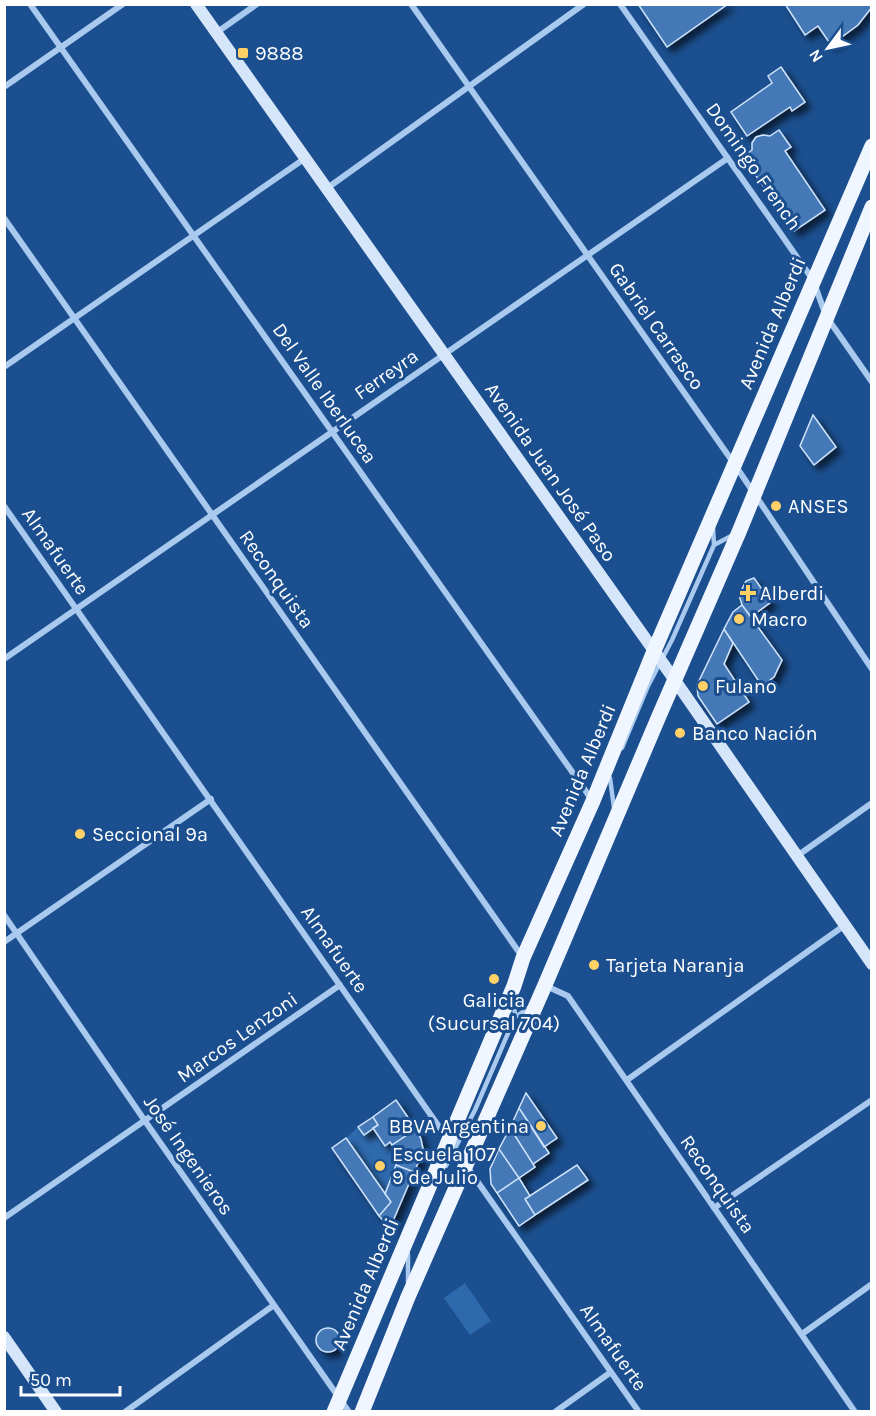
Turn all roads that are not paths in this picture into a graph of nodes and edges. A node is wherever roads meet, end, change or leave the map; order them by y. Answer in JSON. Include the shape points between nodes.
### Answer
{"nodes":[{"id":1,"x":30,"y":4,"type":"edge"},
{"id":2,"x":123,"y":4,"type":"edge"},
{"id":3,"x":196,"y":4,"type":"edge"},
{"id":4,"x":257,"y":4,"type":"edge"},
{"id":5,"x":411,"y":4,"type":"edge"},
{"id":6,"x":584,"y":4,"type":"edge"},
{"id":7,"x":621,"y":4,"type":"edge"},
{"id":8,"x":216,"y":33,"type":"junction"},
{"id":9,"x":61,"y":48,"type":"junction"},
{"id":10,"x":4,"y":87,"type":"edge"},
{"id":11,"x":469,"y":87,"type":"junction"},
{"id":12,"x":872,"y":146,"type":"edge"},
{"id":13,"x":728,"y":158,"type":"junction"},
{"id":14,"x":304,"y":159,"type":"junction"},
{"id":15,"x":326,"y":189,"type":"junction"},
{"id":16,"x":872,"y":207,"type":"edge"},
{"id":17,"x":4,"y":218,"type":"edge"},
{"id":18,"x":194,"y":236,"type":"junction"},
{"id":19,"x":587,"y":255,"type":"junction"},
{"id":20,"x":813,"y":280,"type":"junction"},
{"id":21,"x":826,"y":316,"type":"junction"},
{"id":22,"x":75,"y":318,"type":"junction"},
{"id":23,"x":443,"y":355,"type":"junction"},
{"id":24,"x":4,"y":367,"type":"edge"},
{"id":25,"x":872,"y":382,"type":"edge"},
{"id":26,"x":332,"y":432,"type":"junction"},
{"id":27,"x":735,"y":465,"type":"junction"},
{"id":28,"x":754,"y":494,"type":"junction"},
{"id":29,"x":4,"y":506,"type":"edge"},
{"id":30,"x":212,"y":515,"type":"junction"},
{"id":31,"x":712,"y":519,"type":"junction"},
{"id":32,"x":739,"y":532,"type":"junction"},
{"id":33,"x":714,"y":545,"type":"junction"},
{"id":34,"x":76,"y":609,"type":"junction"},
{"id":35,"x":658,"y":656,"type":"junction"},
{"id":36,"x":4,"y":659,"type":"edge"},
{"id":37,"x":872,"y":669,"type":"edge"},
{"id":38,"x":674,"y":679,"type":"junction"},
{"id":39,"x":618,"y":758,"type":"dead end"},
{"id":40,"x":614,"y":768,"type":"dead end"},
{"id":41,"x":610,"y":778,"type":"junction"},
{"id":42,"x":211,"y":799,"type":"junction"},
{"id":43,"x":593,"y":801,"type":"junction"},
{"id":44,"x":872,"y":803,"type":"edge"},
{"id":45,"x":615,"y":817,"type":"junction"},
{"id":46,"x":797,"y":856,"type":"junction"},
{"id":47,"x":4,"y":915,"type":"edge"},
{"id":48,"x":845,"y":926,"type":"junction"},
{"id":49,"x":18,"y":934,"type":"junction"},
{"id":50,"x":4,"y":942,"type":"edge"},
{"id":51,"x":523,"y":958,"type":"junction"},
{"id":52,"x":872,"y":964,"type":"edge"},
{"id":53,"x":340,"y":985,"type":"junction"},
{"id":54,"x":545,"y":985,"type":"junction"},
{"id":55,"x":514,"y":986,"type":"junction"},
{"id":56,"x":538,"y":1001,"type":"junction"},
{"id":57,"x":515,"y":1017,"type":"junction"},
{"id":58,"x":627,"y":1080,"type":"junction"},
{"id":59,"x":872,"y":1100,"type":"edge"},
{"id":60,"x":145,"y":1121,"type":"junction"},
{"id":61,"x":452,"y":1143,"type":"junction"},
{"id":62,"x":466,"y":1164,"type":"junction"},
{"id":63,"x":442,"y":1174,"type":"dead end"},
{"id":64,"x":714,"y":1208,"type":"junction"},
{"id":65,"x":4,"y":1218,"type":"edge"},
{"id":66,"x":413,"y":1244,"type":"dead end"},
{"id":67,"x":408,"y":1254,"type":"junction"},
{"id":68,"x":389,"y":1280,"type":"junction"},
{"id":69,"x":872,"y":1284,"type":"edge"},
{"id":70,"x":408,"y":1297,"type":"junction"},
{"id":71,"x":274,"y":1305,"type":"junction"},
{"id":72,"x":802,"y":1334,"type":"junction"},
{"id":73,"x":4,"y":1337,"type":"edge"},
{"id":74,"x":611,"y":1372,"type":"junction"},
{"id":75,"x":337,"y":1405,"type":"edge"},
{"id":76,"x":56,"y":1412,"type":"edge"},
{"id":77,"x":125,"y":1412,"type":"edge"},
{"id":78,"x":349,"y":1412,"type":"edge"},
{"id":79,"x":362,"y":1412,"type":"edge"},
{"id":80,"x":555,"y":1412,"type":"edge"},
{"id":81,"x":639,"y":1412,"type":"edge"},
{"id":82,"x":855,"y":1412,"type":"edge"}],
"edges":[{"from":1,"to":9,"type":"street","name":"Del Valle Iberlucea"},
{"from":2,"to":9,"type":"street"},
{"from":3,"to":8,"type":"street","name":"Avenida Juan José Paso"},
{"from":4,"to":8,"type":"street"},
{"from":5,"to":11,"type":"street","name":"Gabriel Carrasco"},
{"from":6,"to":11,"type":"street"},
{"from":7,"to":13,"type":"street","name":"Domingo French"},
{"from":8,"to":14,"type":"street","name":"Avenida Juan José Paso"},
{"from":9,"to":10,"type":"street"},
{"from":9,"to":18,"type":"street","name":"Del Valle Iberlucea"},
{"from":11,"to":15,"type":"street"},
{"from":11,"to":19,"type":"street","name":"Gabriel Carrasco"},
{"from":12,"to":20,"type":"main road","name":"Avenida Alberdi"},
{"from":13,"to":19,"type":"street","name":"Ferreyra"},
{"from":13,"to":20,"type":"street","name":"Domingo French"},
{"from":14,"to":15,"type":"street","name":"Avenida Juan José Paso"},
{"from":14,"to":18,"type":"street"},
{"from":15,"to":23,"type":"street","name":"Avenida Juan José Paso"},
{"from":16,"to":21,"type":"main road"},
{"from":17,"to":22,"type":"street","name":"Reconquista"},
{"from":18,"to":22,"type":"street"},
{"from":18,"to":26,"type":"street","name":"Del Valle Iberlucea"},
{"from":19,"to":23,"type":"street","name":"Ferreyra"},
{"from":19,"to":27,"type":"street","name":"Gabriel Carrasco"},
{"from":20,"to":21,"type":"street","name":"Domingo French"},
{"from":20,"to":27,"type":"main road","name":"Avenida Alberdi"},
{"from":21,"to":25,"type":"street","name":"Domingo French"},
{"from":21,"to":28,"type":"main road"},
{"from":22,"to":24,"type":"street"},
{"from":22,"to":30,"type":"street","name":"Reconquista"},
{"from":23,"to":26,"type":"street","name":"Ferreyra"},
{"from":23,"to":35,"type":"street","name":"Avenida Juan José Paso"},
{"from":26,"to":30,"type":"street","name":"Ferreyra"},
{"from":26,"to":43,"type":"street","name":"Del Valle Iberlucea"},
{"from":27,"to":28,"type":"street","name":"Gabriel Carrasco"},
{"from":27,"to":31,"type":"main road","name":"Avenida Alberdi"},
{"from":28,"to":32,"type":"main road"},
{"from":28,"to":37,"type":"street","name":"Gabriel Carrasco"},
{"from":29,"to":34,"type":"street","name":"Almafuerte"},
{"from":30,"to":34,"type":"street","name":"Ferreyra"},
{"from":30,"to":51,"type":"street","name":"Reconquista"},
{"from":31,"to":33,"type":"lane"},
{"from":31,"to":35,"type":"main road","name":"Avenida Alberdi"},
{"from":32,"to":33,"type":"lane"},
{"from":32,"to":38,"type":"main road"},
{"from":33,"to":35,"type":"lane"},
{"from":34,"to":36,"type":"street","name":"Ferreyra"},
{"from":34,"to":42,"type":"street","name":"Almafuerte"},
{"from":35,"to":38,"type":"street","name":"Avenida Juan José Paso"},
{"from":35,"to":39,"type":"lane"},
{"from":35,"to":43,"type":"main road","name":"Avenida Alberdi"},
{"from":38,"to":45,"type":"main road"},
{"from":38,"to":46,"type":"street","name":"Avenida Juan José Paso"},
{"from":40,"to":41,"type":"lane"},
{"from":41,"to":43,"type":"lane"},
{"from":41,"to":45,"type":"lane"},
{"from":42,"to":49,"type":"street"},
{"from":42,"to":53,"type":"street","name":"Almafuerte"},
{"from":43,"to":51,"type":"main road","name":"Avenida Alberdi"},
{"from":44,"to":46,"type":"street"},
{"from":45,"to":54,"type":"main road"},
{"from":46,"to":48,"type":"street","name":"Avenida Juan José Paso"},
{"from":47,"to":49,"type":"street","name":"José Ingenieros"},
{"from":48,"to":52,"type":"street","name":"Avenida Juan José Paso"},
{"from":48,"to":58,"type":"street"},
{"from":49,"to":50,"type":"street"},
{"from":49,"to":60,"type":"street","name":"José Ingenieros"},
{"from":51,"to":55,"type":"main road","name":"Avenida Alberdi"},
{"from":53,"to":60,"type":"street","name":"Marcos Lenzoni"},
{"from":53,"to":61,"type":"street","name":"Almafuerte"},
{"from":54,"to":56,"type":"main road"},
{"from":54,"to":58,"type":"street","name":"Reconquista","via":[[568,996]]},
{"from":55,"to":57,"type":"lane"},
{"from":55,"to":61,"type":"main road","name":"Avenida Alberdi"},
{"from":56,"to":57,"type":"lane"},
{"from":56,"to":62,"type":"main road"},
{"from":57,"to":61,"type":"lane","via":[[475,1110]]},
{"from":58,"to":64,"type":"street","name":"Reconquista"},
{"from":59,"to":64,"type":"street"},
{"from":60,"to":65,"type":"street","name":"Marcos Lenzoni"},
{"from":60,"to":71,"type":"street","name":"José Ingenieros"},
{"from":61,"to":62,"type":"street","name":"Almafuerte"},
{"from":61,"to":63,"type":"lane"},
{"from":61,"to":68,"type":"main road","name":"Avenida Alberdi"},
{"from":62,"to":70,"type":"main road"},
{"from":62,"to":74,"type":"street","name":"Almafuerte"},
{"from":64,"to":72,"type":"street","name":"Reconquista"},
{"from":66,"to":67,"type":"lane"},
{"from":67,"to":68,"type":"lane"},
{"from":67,"to":70,"type":"lane"},
{"from":68,"to":75,"type":"main road","name":"Avenida Alberdi"},
{"from":69,"to":72,"type":"street"},
{"from":70,"to":79,"type":"main road"},
{"from":71,"to":75,"type":"street","name":"José Ingenieros"},
{"from":71,"to":77,"type":"street"},
{"from":72,"to":82,"type":"street","name":"Reconquista"},
{"from":73,"to":76,"type":"street"},
{"from":74,"to":80,"type":"street"},
{"from":74,"to":81,"type":"street","name":"Almafuerte"},
{"from":75,"to":78,"type":"street","name":"José Ingenieros"}]}
